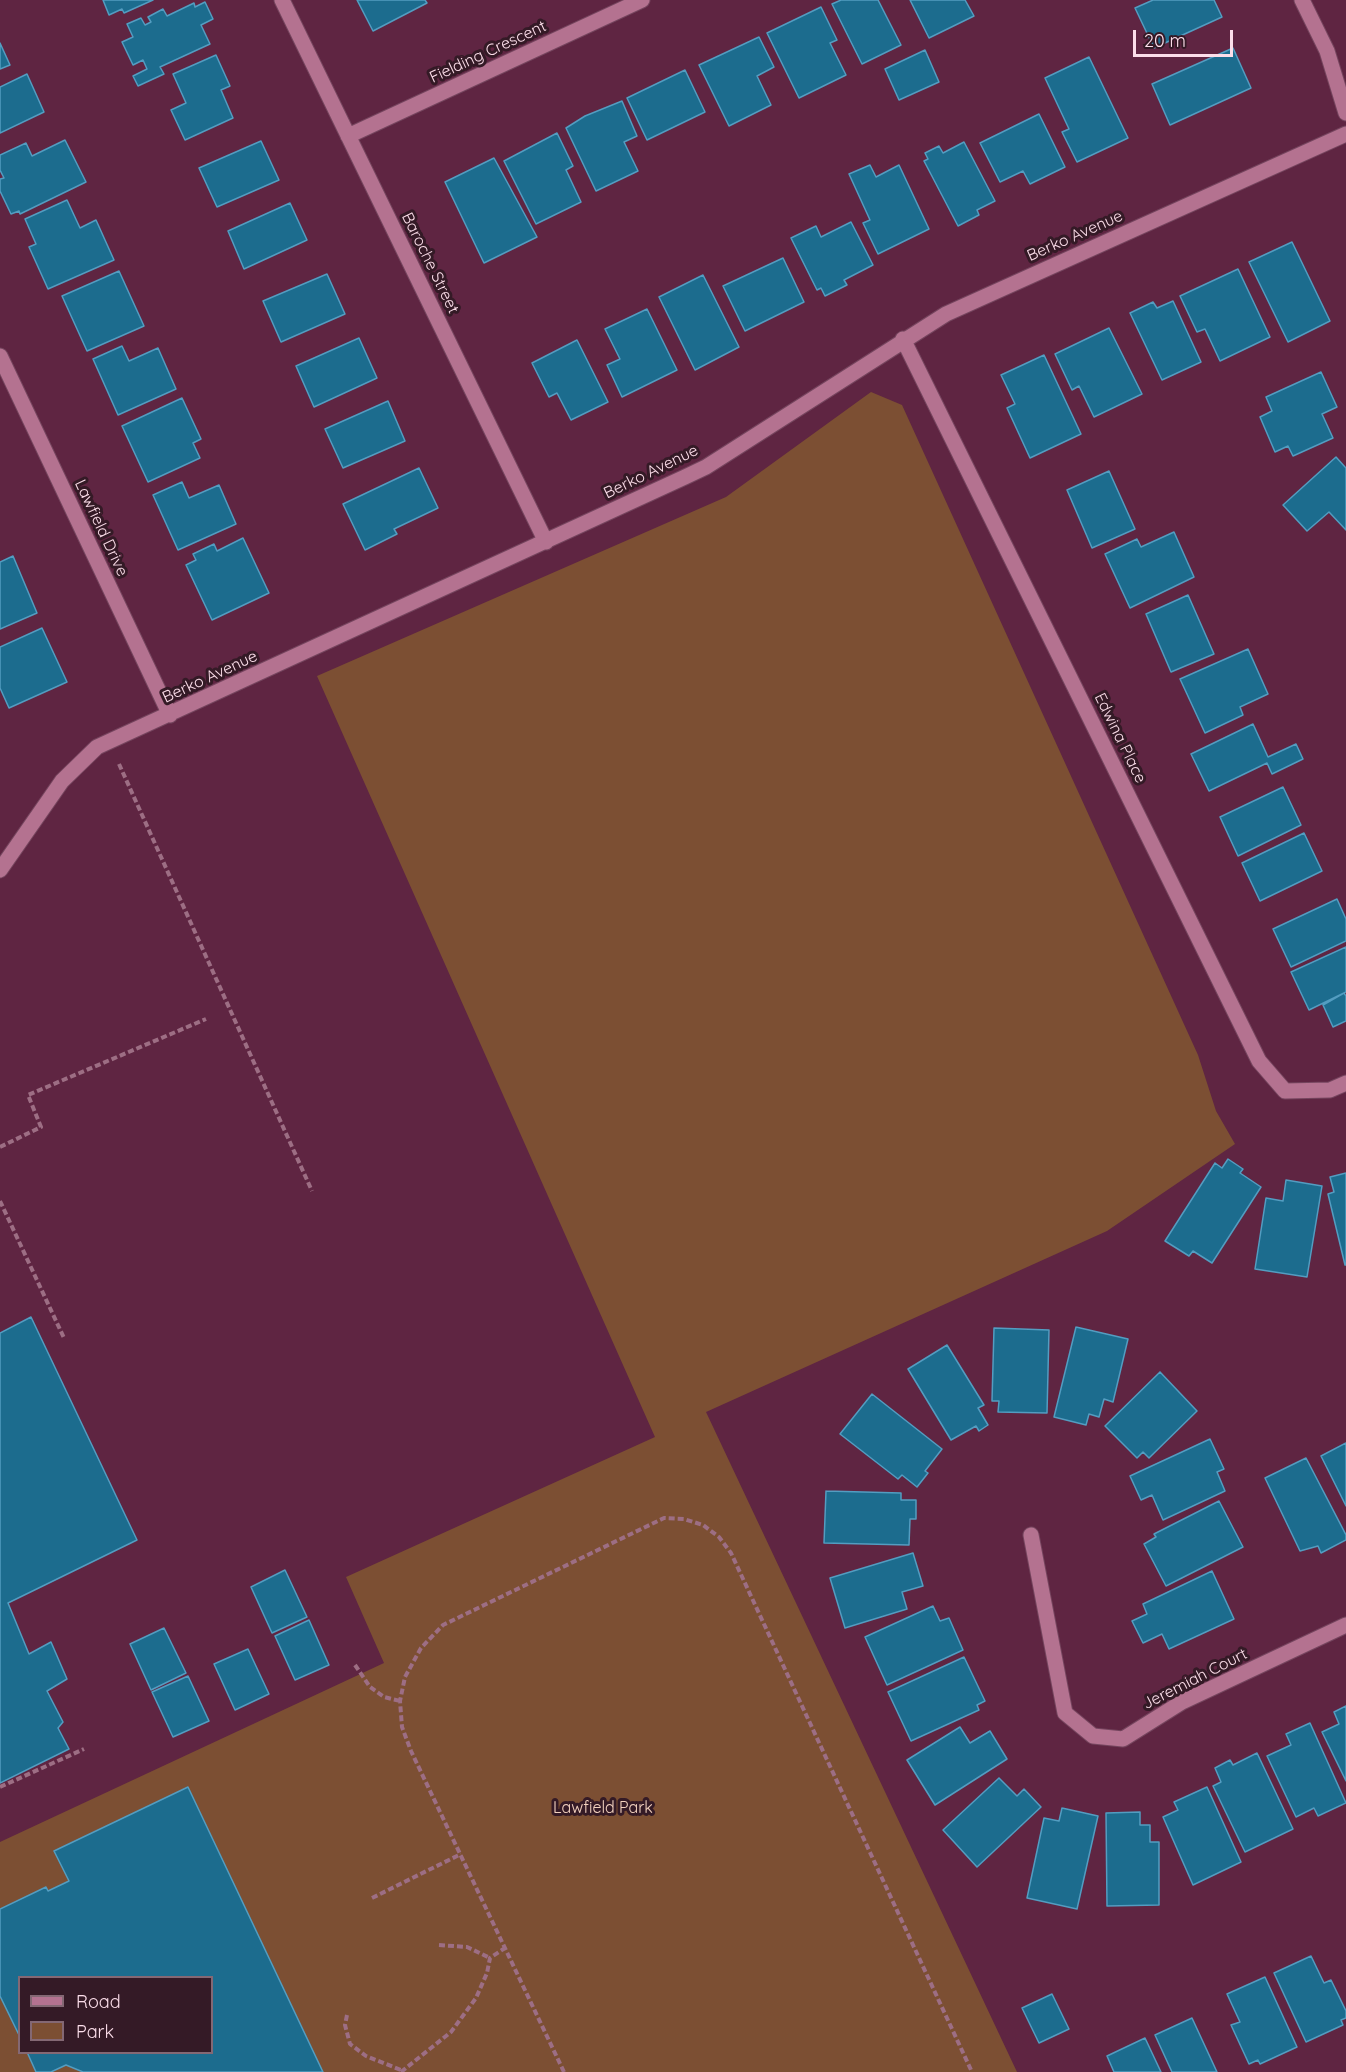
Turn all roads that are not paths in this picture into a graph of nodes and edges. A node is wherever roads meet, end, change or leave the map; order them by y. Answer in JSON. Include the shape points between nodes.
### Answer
{"nodes":[{"id":1,"x":282,"y":0,"type":"edge"},
{"id":2,"x":642,"y":0,"type":"edge"},
{"id":3,"x":1302,"y":0,"type":"edge"},
{"id":4,"x":1346,"y":112,"type":"edge"},
{"id":5,"x":1346,"y":134,"type":"edge"},
{"id":6,"x":348,"y":136,"type":"junction"},
{"id":7,"x":903,"y":339,"type":"junction"},
{"id":8,"x":0,"y":356,"type":"edge"},
{"id":9,"x":546,"y":542,"type":"junction"},
{"id":10,"x":170,"y":715,"type":"junction"},
{"id":11,"x":0,"y":870,"type":"edge"},
{"id":12,"x":1346,"y":1083,"type":"edge"},
{"id":13,"x":1031,"y":1535,"type":"dead end"},
{"id":14,"x":1346,"y":1625,"type":"edge"}],
"edges":[{"from":1,"to":6,"type":"street","name":"Baroche Street"},
{"from":2,"to":6,"type":"street","name":"Fielding Crescent"},
{"from":3,"to":4,"type":"street","via":[[1327,51]]},
{"from":5,"to":7,"type":"street","name":"Berko Avenue","via":[[946,314]]},
{"from":6,"to":9,"type":"street","name":"Baroche Street"},
{"from":7,"to":9,"type":"street","name":"Berko Avenue","via":[[706,467]]},
{"from":7,"to":12,"type":"street","name":"Edwina Place","via":[[1259,1061],[1285,1091],[1330,1090]]},
{"from":8,"to":10,"type":"street","name":"Lawfield Drive"},
{"from":9,"to":10,"type":"street","name":"Berko Avenue"},
{"from":10,"to":11,"type":"street","name":"Berko Avenue","via":[[97,747],[62,781]]},
{"from":13,"to":14,"type":"street","name":"Jeremiah Court","via":[[1065,1713],[1093,1737],[1123,1739],[1182,1702]]}]}
